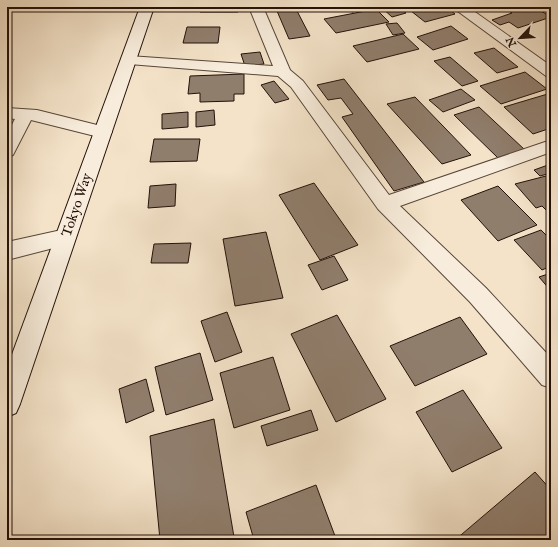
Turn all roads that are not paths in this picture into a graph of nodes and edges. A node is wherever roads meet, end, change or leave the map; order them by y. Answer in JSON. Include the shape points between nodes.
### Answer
{"nodes":[{"id":1,"x":147,"y":7,"type":"edge"},
{"id":2,"x":256,"y":7,"type":"edge"},
{"id":3,"x":459,"y":7,"type":"edge"},
{"id":4,"x":128,"y":60,"type":"junction"},
{"id":5,"x":283,"y":72,"type":"junction"},
{"id":6,"x":551,"y":73,"type":"edge"},
{"id":7,"x":7,"y":113,"type":"edge"},
{"id":8,"x":26,"y":114,"type":"junction"},
{"id":9,"x":103,"y":132,"type":"junction"},
{"id":10,"x":551,"y":146,"type":"edge"},
{"id":11,"x":7,"y":151,"type":"edge"},
{"id":12,"x":385,"y":204,"type":"junction"},
{"id":13,"x":66,"y":237,"type":"junction"},
{"id":14,"x":7,"y":250,"type":"edge"},
{"id":15,"x":551,"y":376,"type":"edge"},
{"id":16,"x":7,"y":404,"type":"edge"}],
"edges":[{"from":1,"to":4,"type":"street","name":"Tokyo Way"},
{"from":2,"to":5,"type":"street"},
{"from":3,"to":6,"type":"street"},
{"from":4,"to":5,"type":"street"},
{"from":4,"to":9,"type":"street","name":"Tokyo Way"},
{"from":5,"to":12,"type":"street","via":[[297,84]]},
{"from":7,"to":8,"type":"street"},
{"from":8,"to":9,"type":"street","via":[[53,118]]},
{"from":8,"to":11,"type":"street"},
{"from":9,"to":13,"type":"street","name":"Tokyo Way"},
{"from":10,"to":12,"type":"street"},
{"from":12,"to":15,"type":"street","via":[[478,295]]},
{"from":13,"to":14,"type":"street"},
{"from":13,"to":16,"type":"street","name":"Tokyo Way"}]}
